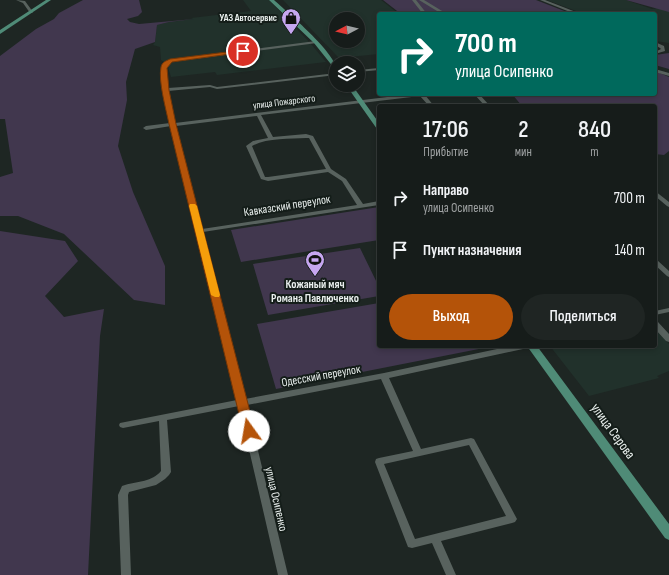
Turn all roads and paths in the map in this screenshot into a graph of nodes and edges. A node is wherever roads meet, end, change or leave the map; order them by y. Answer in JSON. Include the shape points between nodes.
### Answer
{"nodes":[{"id":1,"x":18,"y":0,"type":"edge"},
{"id":2,"x":49,"y":0,"type":"edge"},
{"id":3,"x":271,"y":0,"type":"edge"},
{"id":4,"x":414,"y":0,"type":"edge"},
{"id":5,"x":421,"y":0,"type":"edge"},
{"id":6,"x":542,"y":0,"type":"edge"},
{"id":7,"x":31,"y":12,"type":"junction"},
{"id":8,"x":424,"y":12,"type":"edge"},
{"id":9,"x":442,"y":12,"type":"edge"},
{"id":10,"x":574,"y":12,"type":"edge"},
{"id":11,"x":0,"y":32,"type":"edge"},
{"id":12,"x":316,"y":42,"type":"junction"},
{"id":13,"x":657,"y":44,"type":"edge"},
{"id":14,"x":657,"y":52,"type":"edge"},
{"id":15,"x":329,"y":58,"type":"edge"},
{"id":16,"x":377,"y":69,"type":"edge"},
{"id":17,"x":365,"y":71,"type":"edge"},
{"id":18,"x":657,"y":71,"type":"edge"},
{"id":19,"x":329,"y":75,"type":"edge"},
{"id":20,"x":669,"y":75,"type":"edge"},
{"id":21,"x":166,"y":90,"type":"junction"},
{"id":22,"x":354,"y":92,"type":"edge"},
{"id":23,"x":407,"y":96,"type":"edge"},
{"id":24,"x":424,"y":96,"type":"edge"},
{"id":25,"x":478,"y":96,"type":"edge"},
{"id":26,"x":361,"y":102,"type":"junction"},
{"id":27,"x":430,"y":104,"type":"edge"},
{"id":28,"x":486,"y":104,"type":"edge"},
{"id":29,"x":258,"y":114,"type":"junction"},
{"id":30,"x":173,"y":124,"type":"junction"},
{"id":31,"x":377,"y":125,"type":"edge"},
{"id":32,"x":146,"y":128,"type":"dead end"},
{"id":33,"x":271,"y":139,"type":"junction"},
{"id":34,"x":329,"y":170,"type":"junction"},
{"id":35,"x":657,"y":195,"type":"edge"},
{"id":36,"x":377,"y":203,"type":"edge"},
{"id":37,"x":669,"y":205,"type":"edge"},
{"id":38,"x":361,"y":206,"type":"junction"},
{"id":39,"x":199,"y":231,"type":"junction"},
{"id":40,"x":657,"y":263,"type":"edge"},
{"id":41,"x":669,"y":275,"type":"edge"},
{"id":42,"x":669,"y":310,"type":"edge"},
{"id":43,"x":657,"y":313,"type":"edge"},
{"id":44,"x":657,"y":326,"type":"edge"},
{"id":45,"x":669,"y":339,"type":"edge"},
{"id":46,"x":520,"y":348,"type":"edge"},
{"id":47,"x":533,"y":348,"type":"edge"},
{"id":48,"x":384,"y":376,"type":"junction"},
{"id":49,"x":242,"y":402,"type":"junction"},
{"id":50,"x":163,"y":417,"type":"junction"},
{"id":51,"x":123,"y":425,"type":"dead end"},
{"id":52,"x":418,"y":453,"type":"junction"},
{"id":53,"x":669,"y":534,"type":"edge"},
{"id":54,"x":435,"y":538,"type":"junction"},
{"id":55,"x":126,"y":575,"type":"edge"},
{"id":56,"x":283,"y":575,"type":"edge"},
{"id":57,"x":451,"y":575,"type":"edge"}],
"edges":[{"from":1,"to":7,"type":"street","via":[[24,2]]},
{"from":2,"to":7,"type":"main road"},
{"from":3,"to":12,"type":"main road"},
{"from":4,"to":8,"type":"street"},
{"from":5,"to":9,"type":"street"},
{"from":6,"to":10,"type":"street"},
{"from":7,"to":11,"type":"main road"},
{"from":12,"to":15,"type":"main road"},
{"from":12,"to":21,"type":"street","name":"улица Осипенко","via":[[170,61],[164,68]]},
{"from":13,"to":14,"type":"street","via":[[663,50]]},
{"from":16,"to":17,"type":"street"},
{"from":18,"to":20,"type":"street"},
{"from":19,"to":21,"type":"street","via":[[217,88],[210,86]]},
{"from":21,"to":30,"type":"street","name":"улица Осипенко"},
{"from":22,"to":26,"type":"main road"},
{"from":23,"to":26,"type":"street","name":"улица Пожарского"},
{"from":24,"to":27,"type":"street"},
{"from":25,"to":28,"type":"street"},
{"from":26,"to":29,"type":"street","name":"улица Пожарского"},
{"from":26,"to":31,"type":"main road"},
{"from":29,"to":30,"type":"street","name":"улица Пожарского"},
{"from":29,"to":33,"type":"street"},
{"from":30,"to":32,"type":"street","name":"улица Пожарского"},
{"from":30,"to":39,"type":"street","name":"улица Осипенко"},
{"from":33,"to":34,"type":"street","via":[[311,137]]},
{"from":33,"to":34,"type":"street","via":[[249,146],[263,178]]},
{"from":34,"to":38,"type":"street","via":[[344,180]]},
{"from":35,"to":37,"type":"street"},
{"from":36,"to":38,"type":"street","name":"Кавказский переулок"},
{"from":38,"to":39,"type":"street","name":"Кавказский переулок"},
{"from":39,"to":49,"type":"street","name":"улица Осипенко"},
{"from":40,"to":41,"type":"street"},
{"from":42,"to":43,"type":"street"},
{"from":44,"to":45,"type":"street"},
{"from":46,"to":48,"type":"street","name":"Одесский переулок"},
{"from":47,"to":53,"type":"main road","name":"улица Серова"},
{"from":48,"to":49,"type":"street","name":"Одесский переулок"},
{"from":48,"to":52,"type":"street"},
{"from":49,"to":50,"type":"street","name":"Одесский переулок"},
{"from":49,"to":56,"type":"street","name":"улица Осипенко"},
{"from":50,"to":51,"type":"street","name":"Одесский переулок"},
{"from":50,"to":55,"type":"street","via":[[166,472],[162,479],[155,482],[125,489],[123,495]]},
{"from":52,"to":54,"type":"street","via":[[379,462],[412,544]]},
{"from":52,"to":54,"type":"street","via":[[471,441],[512,518]]},
{"from":54,"to":57,"type":"street"}]}
